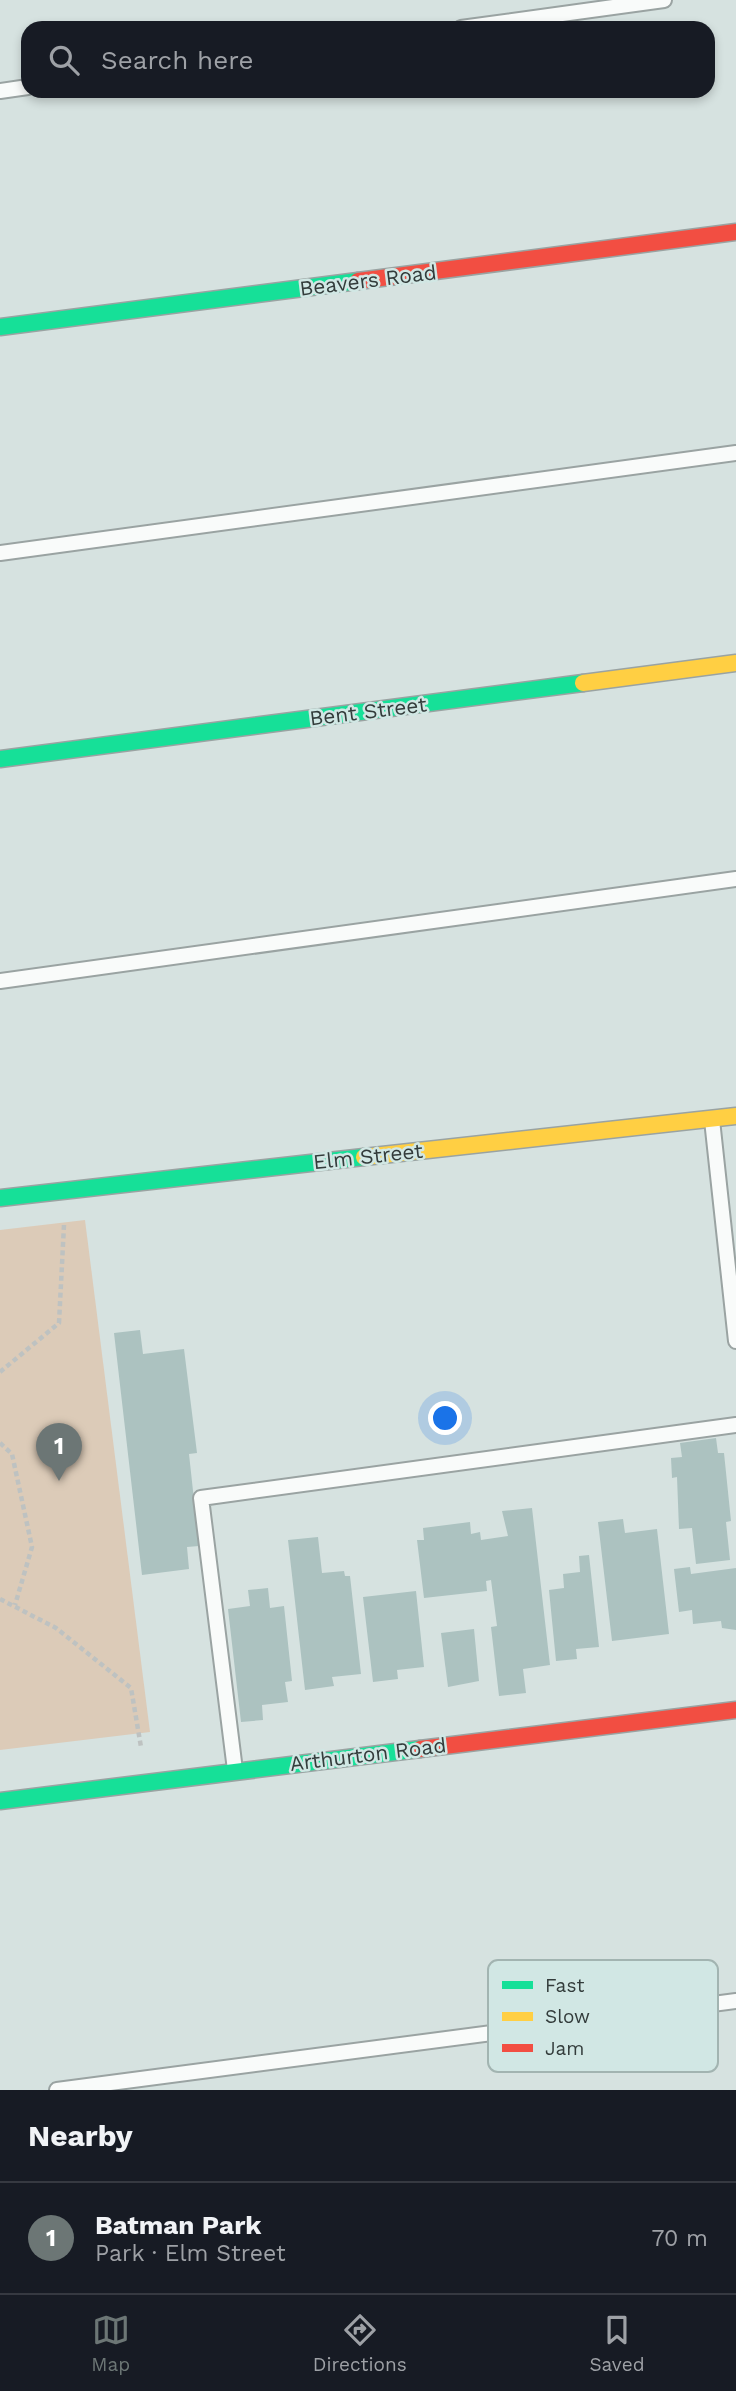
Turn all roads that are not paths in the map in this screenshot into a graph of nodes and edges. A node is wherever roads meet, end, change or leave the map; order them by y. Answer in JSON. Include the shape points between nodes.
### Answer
{"nodes":[{"id":1,"x":664,"y":0,"type":"edge"},
{"id":2,"x":512,"y":21,"type":"edge"},
{"id":3,"x":21,"y":88,"type":"edge"},
{"id":4,"x":0,"y":91,"type":"edge"},
{"id":5,"x":736,"y":232,"type":"edge"},
{"id":6,"x":0,"y":327,"type":"edge"},
{"id":7,"x":736,"y":453,"type":"edge"},
{"id":8,"x":0,"y":553,"type":"edge"},
{"id":9,"x":736,"y":663,"type":"edge"},
{"id":10,"x":0,"y":759,"type":"edge"},
{"id":11,"x":736,"y":879,"type":"edge"},
{"id":12,"x":0,"y":981,"type":"edge"},
{"id":13,"x":736,"y":1116,"type":"edge"},
{"id":14,"x":712,"y":1119,"type":"junction"},
{"id":15,"x":0,"y":1198,"type":"edge"},
{"id":16,"x":736,"y":1341,"type":"edge"},
{"id":17,"x":736,"y":1425,"type":"edge"},
{"id":18,"x":734,"y":1715,"type":"edge"},
{"id":19,"x":235,"y":1770,"type":"junction"},
{"id":20,"x":0,"y":1801,"type":"edge"},
{"id":21,"x":736,"y":2001,"type":"edge"},
{"id":22,"x":718,"y":2003,"type":"edge"},
{"id":23,"x":488,"y":2034,"type":"edge"},
{"id":24,"x":57,"y":2090,"type":"edge"}],
"edges":[{"from":1,"to":2,"type":"lane"},
{"from":3,"to":4,"type":"lane"},
{"from":5,"to":6,"type":"street","name":"Beavers Road"},
{"from":7,"to":8,"type":"lane"},
{"from":9,"to":10,"type":"street","name":"Bent Street"},
{"from":11,"to":12,"type":"lane"},
{"from":13,"to":14,"type":"street","name":"Elm Street"},
{"from":14,"to":15,"type":"street","name":"Elm Street"},
{"from":14,"to":16,"type":"lane"},
{"from":17,"to":19,"type":"lane","via":[[201,1498]]},
{"from":18,"to":19,"type":"street","name":"Arthurton Road"},
{"from":19,"to":20,"type":"street","name":"Arthurton Road"},
{"from":21,"to":22,"type":"lane"},
{"from":23,"to":24,"type":"lane"}]}
